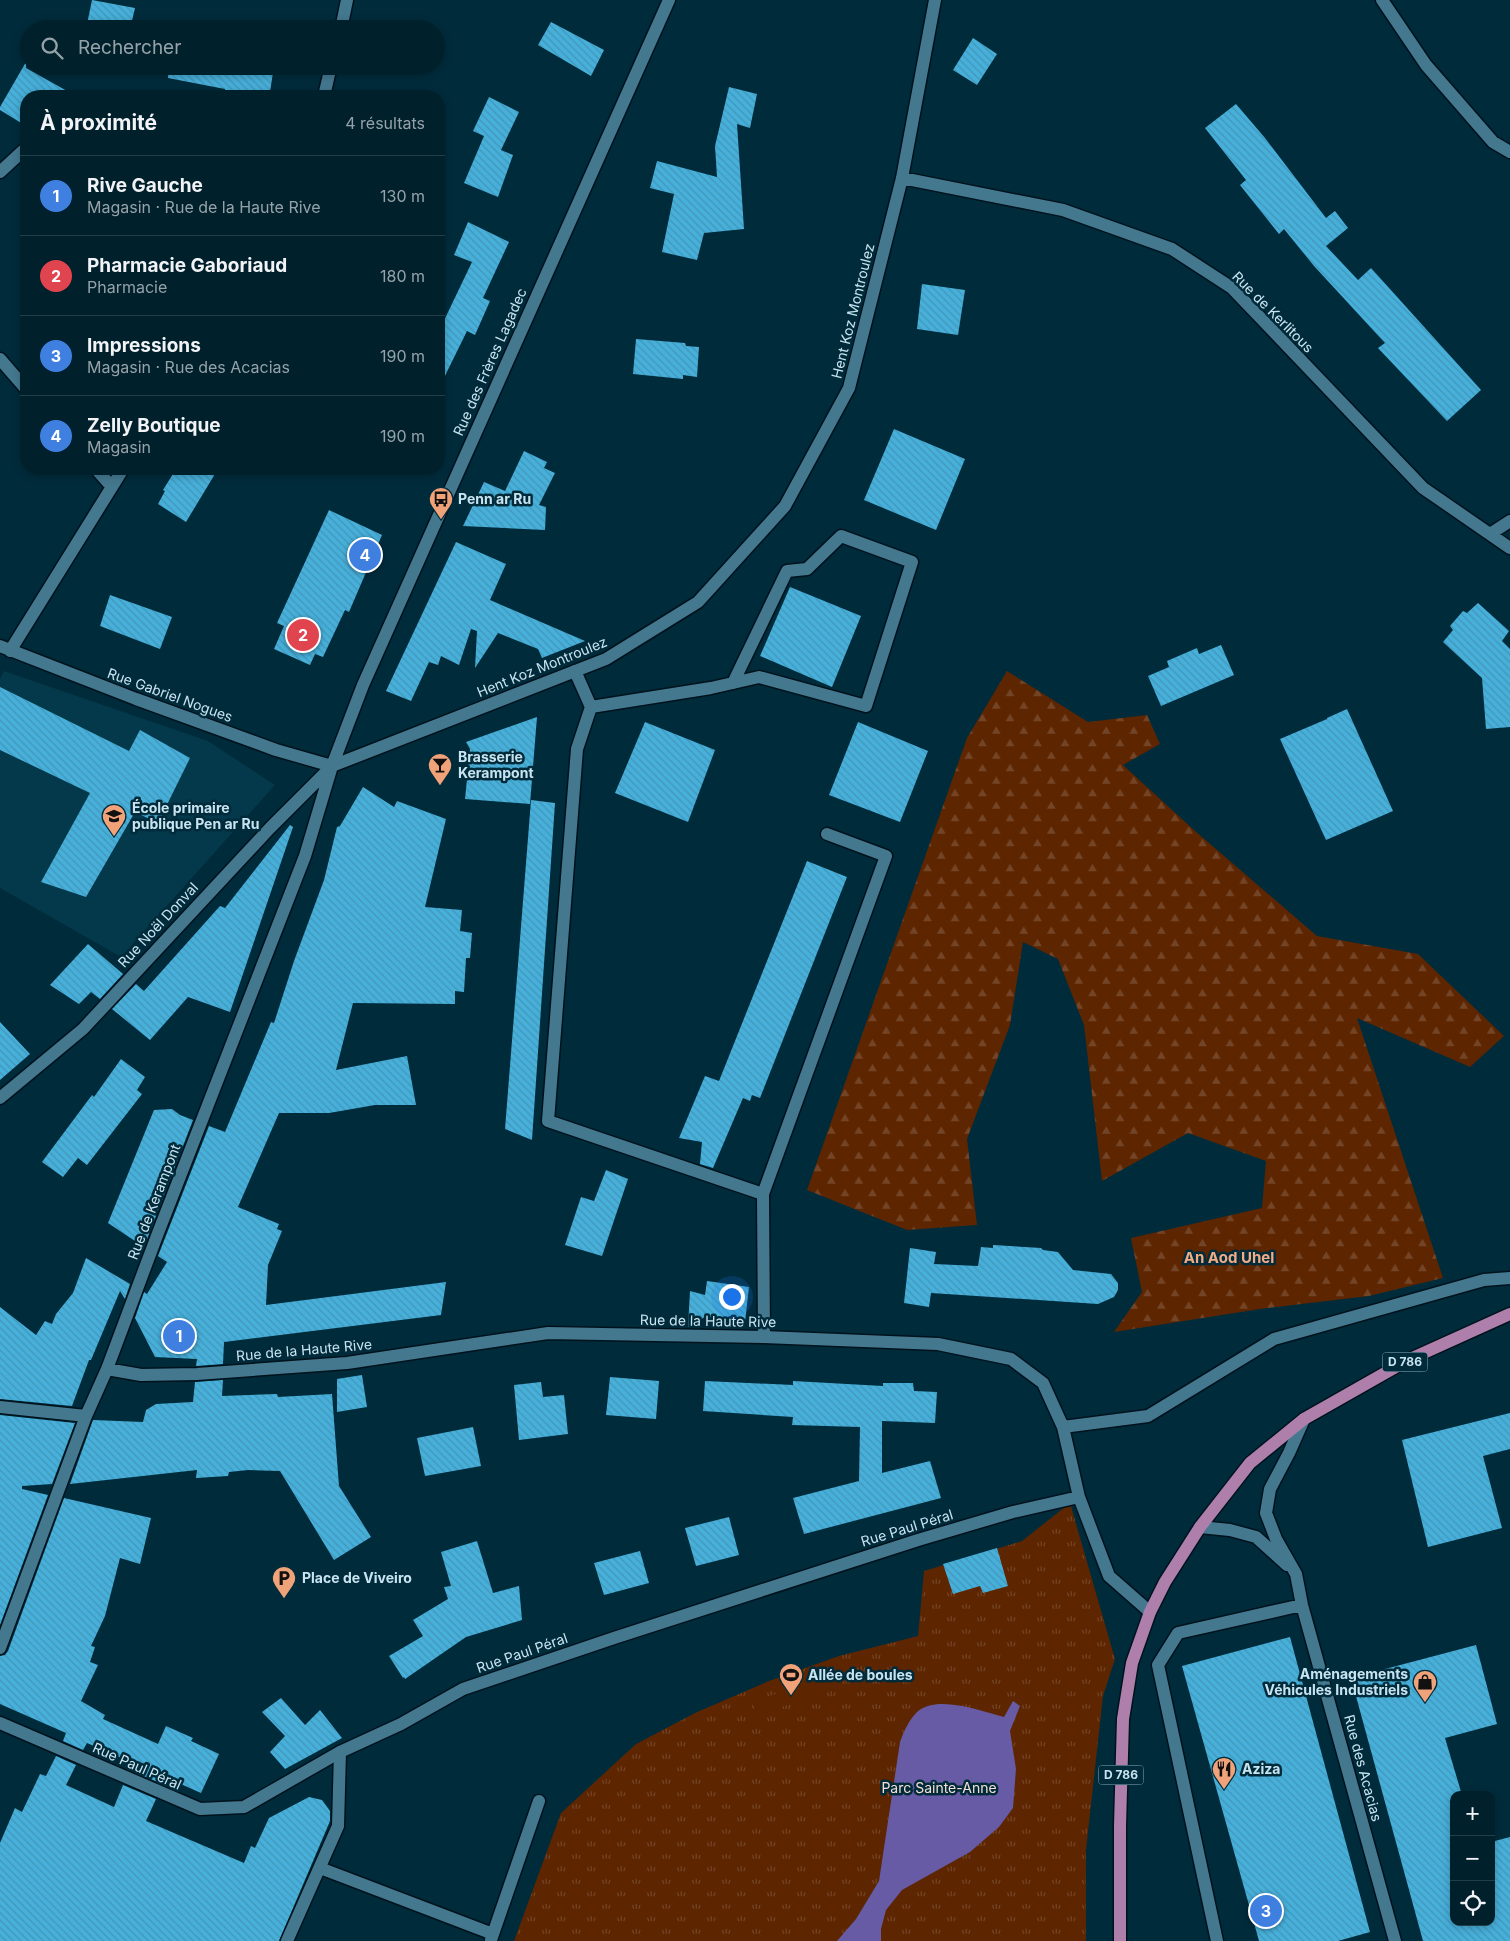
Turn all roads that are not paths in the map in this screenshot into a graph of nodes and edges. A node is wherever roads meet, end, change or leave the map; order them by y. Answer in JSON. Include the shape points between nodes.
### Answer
{"nodes":[{"id":1,"x":347,"y":0,"type":"edge"},
{"id":2,"x":669,"y":0,"type":"edge"},
{"id":3,"x":936,"y":0,"type":"edge"},
{"id":4,"x":1382,"y":0,"type":"edge"},
{"id":5,"x":343,"y":20,"type":"edge"},
{"id":6,"x":329,"y":75,"type":"edge"},
{"id":7,"x":325,"y":90,"type":"edge"},
{"id":8,"x":1510,"y":152,"type":"edge"},
{"id":9,"x":20,"y":154,"type":"edge"},
{"id":10,"x":0,"y":172,"type":"edge"},
{"id":11,"x":902,"y":178,"type":"junction"},
{"id":12,"x":0,"y":359,"type":"edge"},
{"id":13,"x":20,"y":382,"type":"edge"},
{"id":14,"x":101,"y":475,"type":"edge"},
{"id":15,"x":119,"y":475,"type":"edge"},
{"id":16,"x":112,"y":487,"type":"junction"},
{"id":17,"x":1510,"y":521,"type":"edge"},
{"id":18,"x":1490,"y":534,"type":"junction"},
{"id":19,"x":1510,"y":548,"type":"edge"},
{"id":20,"x":5,"y":649,"type":"edge"},
{"id":21,"x":575,"y":671,"type":"junction"},
{"id":22,"x":733,"y":683,"type":"junction"},
{"id":23,"x":591,"y":707,"type":"junction"},
{"id":24,"x":332,"y":766,"type":"junction"},
{"id":25,"x":827,"y":834,"type":"dead end"},
{"id":26,"x":0,"y":1098,"type":"edge"},
{"id":27,"x":764,"y":1194,"type":"junction"},
{"id":28,"x":1510,"y":1278,"type":"edge"},
{"id":29,"x":1510,"y":1314,"type":"edge"},
{"id":30,"x":764,"y":1337,"type":"junction"},
{"id":31,"x":107,"y":1369,"type":"junction"},
{"id":32,"x":0,"y":1407,"type":"edge"},
{"id":33,"x":86,"y":1416,"type":"junction"},
{"id":34,"x":1304,"y":1419,"type":"junction"},
{"id":35,"x":1063,"y":1427,"type":"junction"},
{"id":36,"x":1079,"y":1497,"type":"junction"},
{"id":37,"x":1200,"y":1527,"type":"junction"},
{"id":38,"x":1296,"y":1574,"type":"junction"},
{"id":39,"x":1302,"y":1604,"type":"junction"},
{"id":40,"x":1150,"y":1612,"type":"junction"},
{"id":41,"x":0,"y":1648,"type":"edge"},
{"id":42,"x":0,"y":1723,"type":"edge"},
{"id":43,"x":340,"y":1752,"type":"junction"},
{"id":44,"x":539,"y":1801,"type":"dead end"},
{"id":45,"x":320,"y":1868,"type":"junction"},
{"id":46,"x":492,"y":1938,"type":"edge"},
{"id":47,"x":287,"y":1941,"type":"edge"},
{"id":48,"x":1120,"y":1941,"type":"edge"},
{"id":49,"x":1217,"y":1941,"type":"edge"},
{"id":50,"x":1395,"y":1941,"type":"edge"}],
"edges":[{"from":1,"to":5,"type":"street"},
{"from":2,"to":24,"type":"street","name":"Rue des Frères Lagadec","via":[[363,685]]},
{"from":3,"to":11,"type":"street","name":"Hent Koz Montroulez"},
{"from":4,"to":8,"type":"street","via":[[1426,65],[1493,142]]},
{"from":6,"to":7,"type":"street"},
{"from":9,"to":10,"type":"street"},
{"from":11,"to":18,"type":"street","name":"Rue de Kerlitous","via":[[1062,210],[1172,249],[1232,288],[1423,488]]},
{"from":11,"to":21,"type":"street","name":"Hent Koz Montroulez","via":[[849,388],[785,506],[698,602],[606,659]]},
{"from":12,"to":13,"type":"street"},
{"from":14,"to":16,"type":"street"},
{"from":15,"to":16,"type":"street"},
{"from":16,"to":20,"type":"street"},
{"from":17,"to":18,"type":"street"},
{"from":18,"to":19,"type":"street","name":"Rue de Kerlitous"},
{"from":20,"to":24,"type":"street","name":"Rue Gabriel Nogues","via":[[276,750]]},
{"from":21,"to":23,"type":"street"},
{"from":21,"to":24,"type":"street","name":"Hent Koz Montroulez"},
{"from":22,"to":22,"type":"street","via":[[759,677],[866,706],[912,562],[841,536],[807,569],[787,571]]},
{"from":22,"to":23,"type":"street"},
{"from":23,"to":27,"type":"street","via":[[577,750],[548,1121]]},
{"from":24,"to":26,"type":"street","name":"Rue Noël Donval","via":[[83,1029]]},
{"from":24,"to":31,"type":"street","name":"Rue de Kerampont","via":[[305,856]]},
{"from":25,"to":27,"type":"street","via":[[886,856]]},
{"from":27,"to":30,"type":"street"},
{"from":28,"to":35,"type":"street","via":[[1484,1280],[1274,1339],[1148,1416]]},
{"from":29,"to":34,"type":"main road","number":"D 786","via":[[1408,1360]]},
{"from":30,"to":31,"type":"street","name":"Rue de la Haute Rive","via":[[548,1333],[347,1363],[197,1374],[142,1375]]},
{"from":30,"to":35,"type":"street","name":"Rue de la Haute Rive","via":[[938,1344],[1011,1359],[1043,1383]]},
{"from":31,"to":33,"type":"street","name":"Rue de Kerampont"},
{"from":32,"to":33,"type":"street"},
{"from":33,"to":41,"type":"street","name":"Rue de Kerampont"},
{"from":34,"to":37,"type":"main road","number":"D 786","via":[[1250,1462]]},
{"from":34,"to":38,"type":"street","name":"Rue des Acacias","via":[[1270,1488],[1266,1513],[1276,1539]]},
{"from":35,"to":36,"type":"street","name":"Rue de la Haute Rive"},
{"from":36,"to":40,"type":"street","name":"Rue de la Haute Rive","via":[[1109,1576]]},
{"from":36,"to":43,"type":"street","name":"Rue Paul Péral","via":[[1013,1512],[918,1540],[462,1689],[401,1724]]},
{"from":37,"to":38,"type":"street","via":[[1256,1537]]},
{"from":37,"to":40,"type":"main road","number":"D 786"},
{"from":38,"to":39,"type":"street","name":"Rue des Acacias"},
{"from":39,"to":49,"type":"street","via":[[1178,1633],[1158,1665]]},
{"from":39,"to":50,"type":"street","name":"Rue des Acacias"},
{"from":40,"to":48,"type":"main road","number":"D 786","via":[[1132,1663],[1123,1719]]},
{"from":42,"to":43,"type":"street","name":"Rue Paul Péral","via":[[200,1809],[244,1807]]},
{"from":43,"to":45,"type":"street","via":[[338,1826]]},
{"from":44,"to":46,"type":"street"},
{"from":45,"to":46,"type":"street"},
{"from":45,"to":47,"type":"street"}]}
